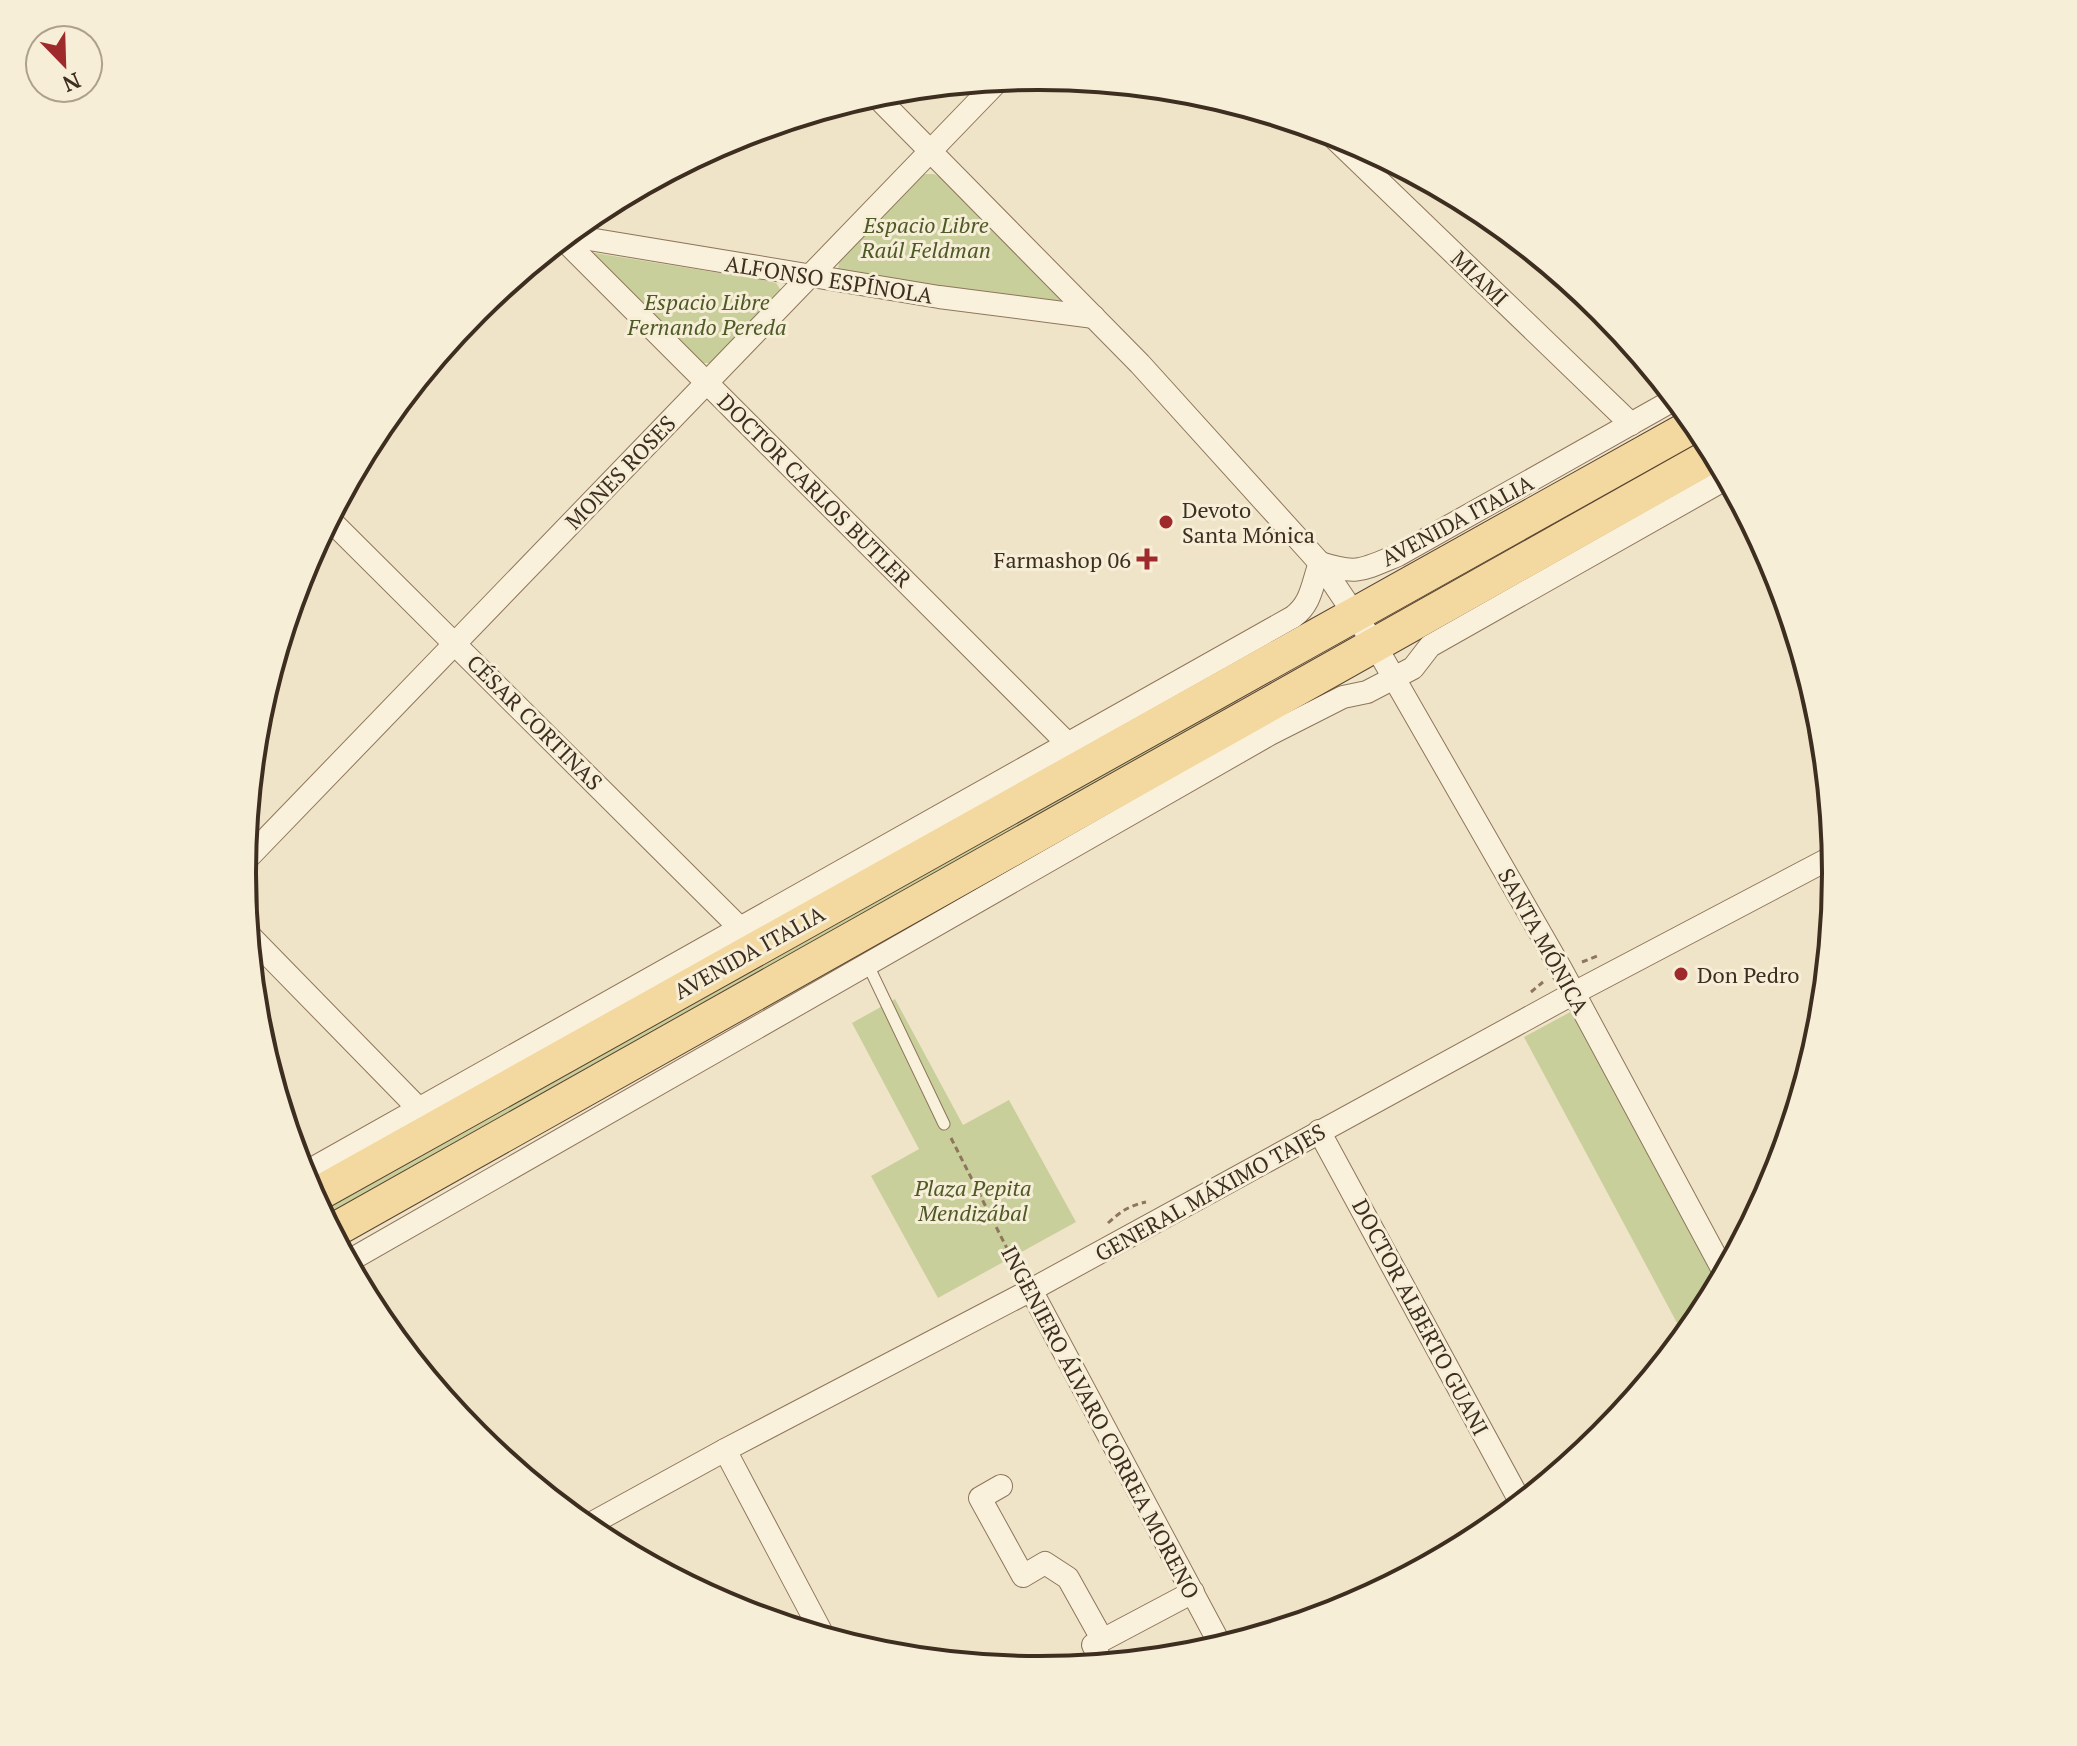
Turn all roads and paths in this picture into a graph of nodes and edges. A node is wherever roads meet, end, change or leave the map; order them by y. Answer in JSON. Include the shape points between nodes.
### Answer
{"nodes":[{"id":1,"x":987,"y":92,"type":"edge"},
{"id":2,"x":885,"y":105,"type":"edge"},
{"id":3,"x":930,"y":150,"type":"junction"},
{"id":4,"x":1354,"y":157,"type":"edge"},
{"id":5,"x":580,"y":239,"type":"edge"},
{"id":6,"x":572,"y":244,"type":"edge"},
{"id":7,"x":809,"y":276,"type":"junction"},
{"id":8,"x":1094,"y":317,"type":"junction"},
{"id":9,"x":707,"y":382,"type":"junction"},
{"id":10,"x":1666,"y":404,"type":"edge"},
{"id":11,"x":1631,"y":424,"type":"junction"},
{"id":12,"x":1685,"y":430,"type":"edge"},
{"id":13,"x":1704,"y":460,"type":"edge"},
{"id":14,"x":1718,"y":483,"type":"edge"},
{"id":15,"x":336,"y":526,"type":"edge"},
{"id":16,"x":1478,"y":546,"type":"junction"},
{"id":17,"x":1320,"y":563,"type":"junction"},
{"id":18,"x":1498,"y":578,"type":"junction"},
{"id":19,"x":1356,"y":614,"type":"junction"},
{"id":20,"x":457,"y":643,"type":"junction"},
{"id":21,"x":1375,"y":645,"type":"junction"},
{"id":22,"x":1228,"y":668,"type":"junction"},
{"id":23,"x":1395,"y":678,"type":"junction"},
{"id":24,"x":1179,"y":696,"type":"junction"},
{"id":25,"x":1263,"y":723,"type":"junction"},
{"id":26,"x":1067,"y":743,"type":"junction"},
{"id":27,"x":256,"y":849,"type":"edge"},
{"id":28,"x":1822,"y":863,"type":"edge"},
{"id":29,"x":740,"y":928,"type":"junction"},
{"id":30,"x":259,"y":945,"type":"edge"},
{"id":31,"x":861,"y":951,"type":"junction"},
{"id":32,"x":1574,"y":993,"type":"junction"},
{"id":33,"x":418,"y":1108,"type":"junction"},
{"id":34,"x":944,"y":1124,"type":"joint"},
{"id":35,"x":1319,"y":1131,"type":"junction"},
{"id":36,"x":313,"y":1168,"type":"edge"},
{"id":37,"x":323,"y":1191,"type":"edge"},
{"id":38,"x":340,"y":1227,"type":"edge"},
{"id":39,"x":356,"y":1257,"type":"edge"},
{"id":40,"x":1719,"y":1262,"type":"edge"},
{"id":41,"x":1031,"y":1290,"type":"junction"},
{"id":42,"x":725,"y":1450,"type":"junction"},
{"id":43,"x":1001,"y":1486,"type":"dead end"},
{"id":44,"x":1516,"y":1493,"type":"edge"},
{"id":45,"x":598,"y":1520,"type":"edge"},
{"id":46,"x":1193,"y":1592,"type":"junction"},
{"id":47,"x":817,"y":1623,"type":"edge"},
{"id":48,"x":1215,"y":1635,"type":"edge"},
{"id":49,"x":1102,"y":1639,"type":"junction"},
{"id":50,"x":1097,"y":1653,"type":"edge"}],
"edges":[{"from":1,"to":3,"type":"street","name":"MONES ROSES"},
{"from":2,"to":3,"type":"street","name":"SANTA MÓNICA"},
{"from":3,"to":7,"type":"street","name":"MONES ROSES"},
{"from":3,"to":8,"type":"street","name":"SANTA MÓNICA"},
{"from":4,"to":11,"type":"street","name":"MIAMI"},
{"from":5,"to":7,"type":"street","name":"ALFONSO ESPÍNOLA"},
{"from":6,"to":9,"type":"street","name":"DOCTOR CARLOS BUTLER"},
{"from":7,"to":8,"type":"street","name":"ALFONSO ESPÍNOLA"},
{"from":7,"to":9,"type":"street","name":"MONES ROSES"},
{"from":8,"to":17,"type":"street","name":"SANTA MÓNICA"},
{"from":9,"to":20,"type":"street","name":"MONES ROSES"},
{"from":9,"to":26,"type":"street","name":"DOCTOR CARLOS BUTLER"},
{"from":10,"to":11,"type":"street","name":"AVENIDA ITALIA"},
{"from":11,"to":17,"type":"street","name":"AVENIDA ITALIA","via":[[1398,555],[1348,572]]},
{"from":12,"to":16,"type":"main road","name":"AVENIDA ITALIA"},
{"from":13,"to":18,"type":"main road","name":"AVENIDA ITALIA"},
{"from":14,"to":23,"type":"street","name":"AVENIDA ITALIA","via":[[1441,639],[1413,668]]},
{"from":15,"to":20,"type":"street","name":"CÉSAR CORTINAS"},
{"from":16,"to":18,"type":"street","name":"AVENIDA ITALIA"},
{"from":16,"to":19,"type":"main road","name":"AVENIDA ITALIA"},
{"from":16,"to":21,"type":"main road","via":[[1388,620]]},
{"from":17,"to":19,"type":"street","name":"SANTA MÓNICA"},
{"from":17,"to":22,"type":"street","name":"AVENIDA ITALIA","via":[[1303,610]]},
{"from":18,"to":21,"type":"main road","name":"AVENIDA ITALIA"},
{"from":19,"to":21,"type":"street","name":"SANTA MÓNICA"},
{"from":19,"to":22,"type":"main road","name":"AVENIDA ITALIA"},
{"from":19,"to":25,"type":"main road","via":[[1340,642],[1258,703]]},
{"from":20,"to":27,"type":"street","name":"MONES ROSES"},
{"from":20,"to":29,"type":"street","name":"CÉSAR CORTINAS"},
{"from":21,"to":23,"type":"street","name":"SANTA MÓNICA"},
{"from":21,"to":25,"type":"main road","name":"AVENIDA ITALIA"},
{"from":22,"to":24,"type":"main road","name":"AVENIDA ITALIA"},
{"from":22,"to":25,"type":"street"},
{"from":23,"to":25,"type":"street","name":"AVENIDA ITALIA","via":[[1367,692]]},
{"from":23,"to":32,"type":"street","name":"SANTA MÓNICA"},
{"from":24,"to":26,"type":"street","name":"AVENIDA ITALIA"},
{"from":24,"to":37,"type":"main road","name":"AVENIDA ITALIA"},
{"from":25,"to":31,"type":"main road","name":"AVENIDA ITALIA"},
{"from":26,"to":29,"type":"street","name":"AVENIDA ITALIA"},
{"from":28,"to":32,"type":"street","name":"GENERAL MÁXIMO TAJES"},
{"from":29,"to":33,"type":"street","name":"AVENIDA ITALIA"},
{"from":30,"to":33,"type":"street"},
{"from":31,"to":34,"type":"lane"},
{"from":31,"to":38,"type":"main road","name":"AVENIDA ITALIA"},
{"from":31,"to":39,"type":"street","name":"AVENIDA ITALIA"},
{"from":32,"to":35,"type":"street","name":"GENERAL MÁXIMO TAJES"},
{"from":32,"to":40,"type":"street","name":"SANTA MÓNICA"},
{"from":33,"to":36,"type":"street","name":"AVENIDA ITALIA"},
{"from":34,"to":41,"type":"path","name":"INGENIERO ÁLVARO CORREA MORENO"},
{"from":35,"to":41,"type":"street","name":"GENERAL MÁXIMO TAJES"},
{"from":35,"to":44,"type":"street","name":"DOCTOR ALBERTO GUANI"},
{"from":41,"to":42,"type":"street","name":"GENERAL MÁXIMO TAJES"},
{"from":41,"to":46,"type":"street","name":"INGENIERO ÁLVARO CORREA MORENO"},
{"from":42,"to":45,"type":"street","name":"GENERAL MÁXIMO TAJES"},
{"from":42,"to":47,"type":"street"},
{"from":43,"to":49,"type":"street","via":[[980,1498],[1023,1576],[1045,1563],[1068,1578]]},
{"from":46,"to":48,"type":"street","name":"INGENIERO ÁLVARO CORREA MORENO"},
{"from":46,"to":49,"type":"street"},
{"from":49,"to":50,"type":"street","via":[[1093,1645]]}]}
